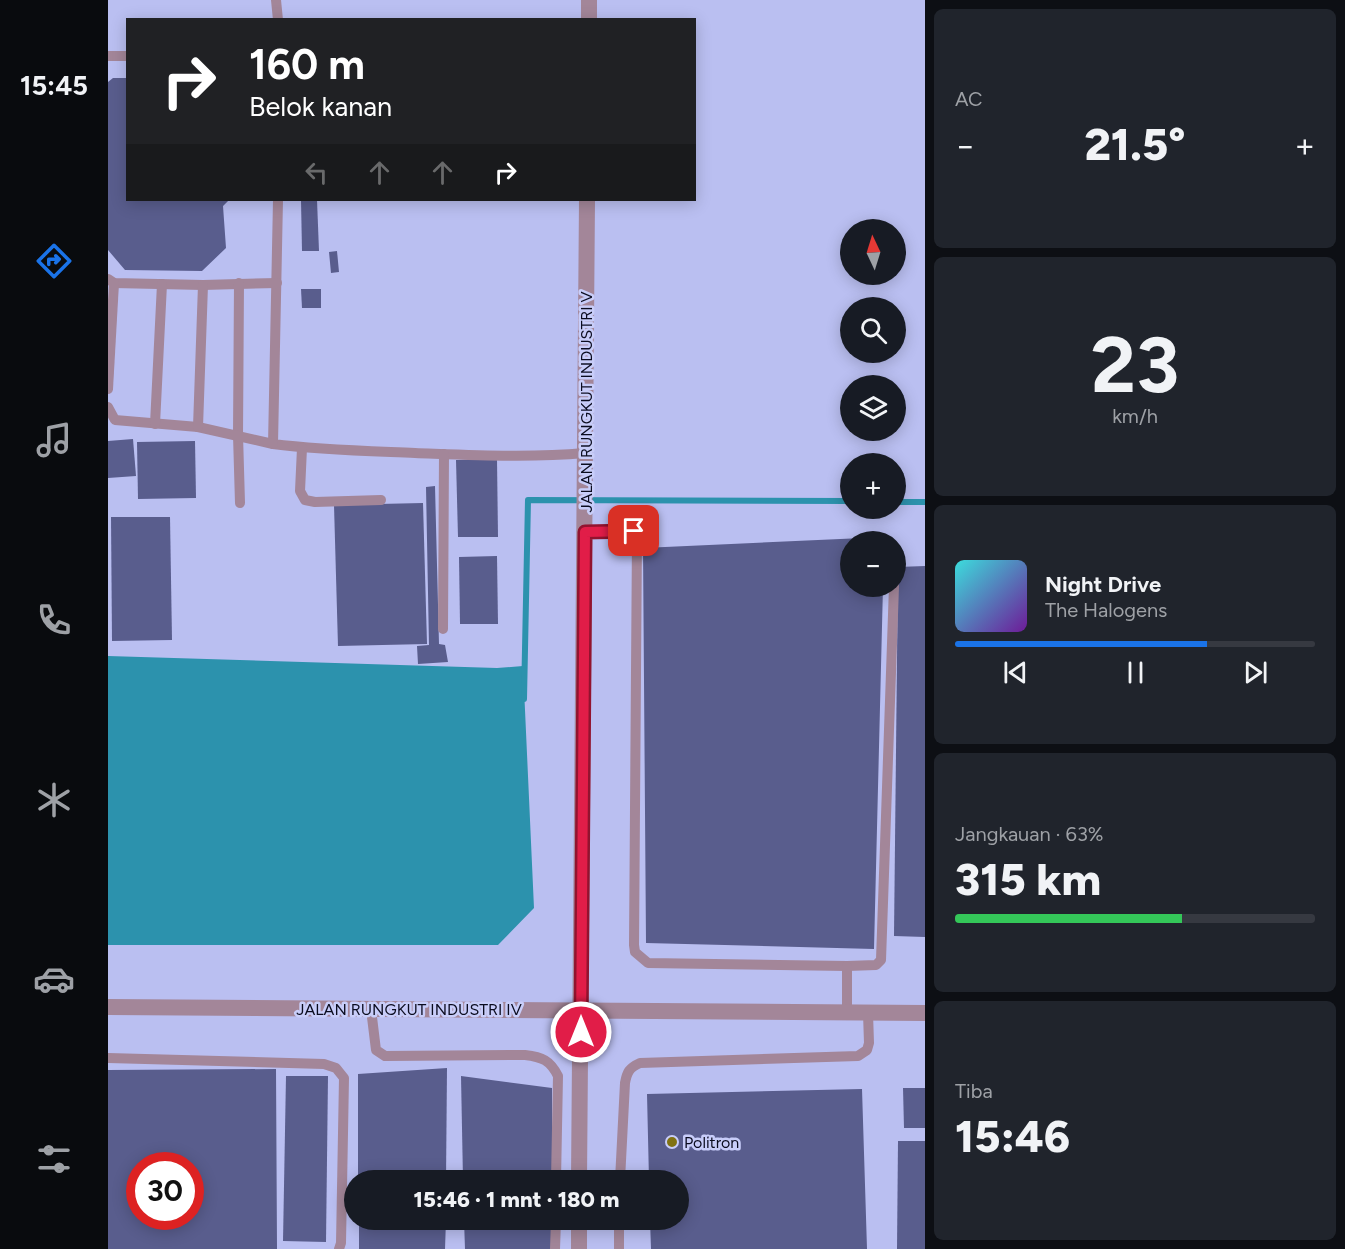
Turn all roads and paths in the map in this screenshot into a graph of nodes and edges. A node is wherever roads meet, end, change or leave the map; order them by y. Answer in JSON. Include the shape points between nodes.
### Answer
{"nodes":[{"id":1,"x":276,"y":0,"type":"edge"},
{"id":2,"x":589,"y":0,"type":"edge"},
{"id":3,"x":278,"y":18,"type":"edge"},
{"id":4,"x":589,"y":18,"type":"edge"},
{"id":5,"x":108,"y":56,"type":"edge"},
{"id":6,"x":126,"y":56,"type":"edge"},
{"id":7,"x":278,"y":201,"type":"edge"},
{"id":8,"x":587,"y":201,"type":"edge"},
{"id":9,"x":111,"y":281,"type":"edge"},
{"id":10,"x":239,"y":283,"type":"junction"},
{"id":11,"x":277,"y":283,"type":"junction"},
{"id":12,"x":162,"y":284,"type":"junction"},
{"id":13,"x":203,"y":285,"type":"junction"},
{"id":14,"x":108,"y":389,"type":"edge"},
{"id":15,"x":108,"y":407,"type":"edge"},
{"id":16,"x":155,"y":424,"type":"junction"},
{"id":17,"x":198,"y":427,"type":"junction"},
{"id":18,"x":238,"y":435,"type":"junction"},
{"id":19,"x":273,"y":444,"type":"junction"},
{"id":20,"x":302,"y":448,"type":"junction"},
{"id":21,"x":585,"y":453,"type":"junction"},
{"id":22,"x":444,"y":454,"type":"junction"},
{"id":23,"x":381,"y":500,"type":"dead end"},
{"id":24,"x":240,"y":503,"type":"dead end"},
{"id":25,"x":585,"y":532,"type":"junction"},
{"id":26,"x":894,"y":597,"type":"edge"},
{"id":27,"x":443,"y":629,"type":"dead end"},
{"id":28,"x":847,"y":966,"type":"junction"},
{"id":29,"x":108,"y":1007,"type":"edge"},
{"id":30,"x":371,"y":1009,"type":"junction"},
{"id":31,"x":581,"y":1011,"type":"junction"},
{"id":32,"x":847,"y":1013,"type":"junction"},
{"id":33,"x":868,"y":1013,"type":"junction"},
{"id":34,"x":925,"y":1013,"type":"edge"},
{"id":35,"x":108,"y":1058,"type":"edge"},
{"id":36,"x":556,"y":1170,"type":"edge"},
{"id":37,"x":579,"y":1170,"type":"edge"},
{"id":38,"x":621,"y":1170,"type":"edge"},
{"id":39,"x":556,"y":1230,"type":"edge"},
{"id":40,"x":579,"y":1230,"type":"edge"},
{"id":41,"x":620,"y":1230,"type":"edge"},
{"id":42,"x":339,"y":1249,"type":"edge"},
{"id":43,"x":555,"y":1249,"type":"edge"},
{"id":44,"x":579,"y":1249,"type":"edge"},
{"id":45,"x":619,"y":1249,"type":"edge"}],
"edges":[{"from":1,"to":3,"type":"lane"},
{"from":2,"to":4,"type":"street"},
{"from":5,"to":6,"type":"lane"},
{"from":7,"to":11,"type":"lane"},
{"from":8,"to":21,"type":"street","name":"JALAN RUNGKUT INDUSTRI V"},
{"from":9,"to":12,"type":"lane"},
{"from":9,"to":14,"type":"lane"},
{"from":10,"to":11,"type":"lane"},
{"from":10,"to":13,"type":"lane"},
{"from":10,"to":18,"type":"lane"},
{"from":11,"to":19,"type":"lane"},
{"from":12,"to":13,"type":"lane"},
{"from":12,"to":16,"type":"lane"},
{"from":13,"to":17,"type":"lane"},
{"from":15,"to":16,"type":"lane","via":[[115,420]]},
{"from":16,"to":17,"type":"lane"},
{"from":17,"to":18,"type":"lane"},
{"from":18,"to":19,"type":"lane"},
{"from":18,"to":24,"type":"lane"},
{"from":19,"to":20,"type":"lane"},
{"from":20,"to":22,"type":"lane"},
{"from":20,"to":23,"type":"lane","via":[[300,491],[305,500]]},
{"from":21,"to":22,"type":"lane"},
{"from":21,"to":25,"type":"street","name":"JALAN RUNGKUT INDUSTRI V"},
{"from":22,"to":27,"type":"lane"},
{"from":25,"to":28,"type":"lane","via":[[634,531],[638,541],[635,952],[648,963]]},
{"from":25,"to":31,"type":"street","name":"JALAN RUNGKUT INDUSTRI V"},
{"from":26,"to":28,"type":"lane","via":[[881,960],[876,965]]},
{"from":28,"to":32,"type":"lane"},
{"from":29,"to":30,"type":"street","name":"JALAN RUNGKUT INDUSTRI IV"},
{"from":30,"to":31,"type":"street","name":"JALAN RUNGKUT INDUSTRI IV"},
{"from":30,"to":36,"type":"lane","via":[[376,1050],[385,1056],[543,1058],[558,1076]]},
{"from":31,"to":32,"type":"street","name":"JALAN RUNGKUT INDUSTRI IV"},
{"from":31,"to":37,"type":"street","name":"JALAN RUNGKUT INDUSTRI V"},
{"from":32,"to":33,"type":"street","name":"JALAN RUNGKUT INDUSTRI IV"},
{"from":33,"to":34,"type":"street","name":"JALAN RUNGKUT INDUSTRI IV"},
{"from":33,"to":38,"type":"lane","via":[[869,1043],[858,1056],[640,1063],[631,1067],[625,1083]]},
{"from":35,"to":42,"type":"lane","via":[[324,1064],[336,1068],[344,1078]]},
{"from":39,"to":43,"type":"lane"},
{"from":40,"to":44,"type":"street"},
{"from":41,"to":45,"type":"lane"}]}
